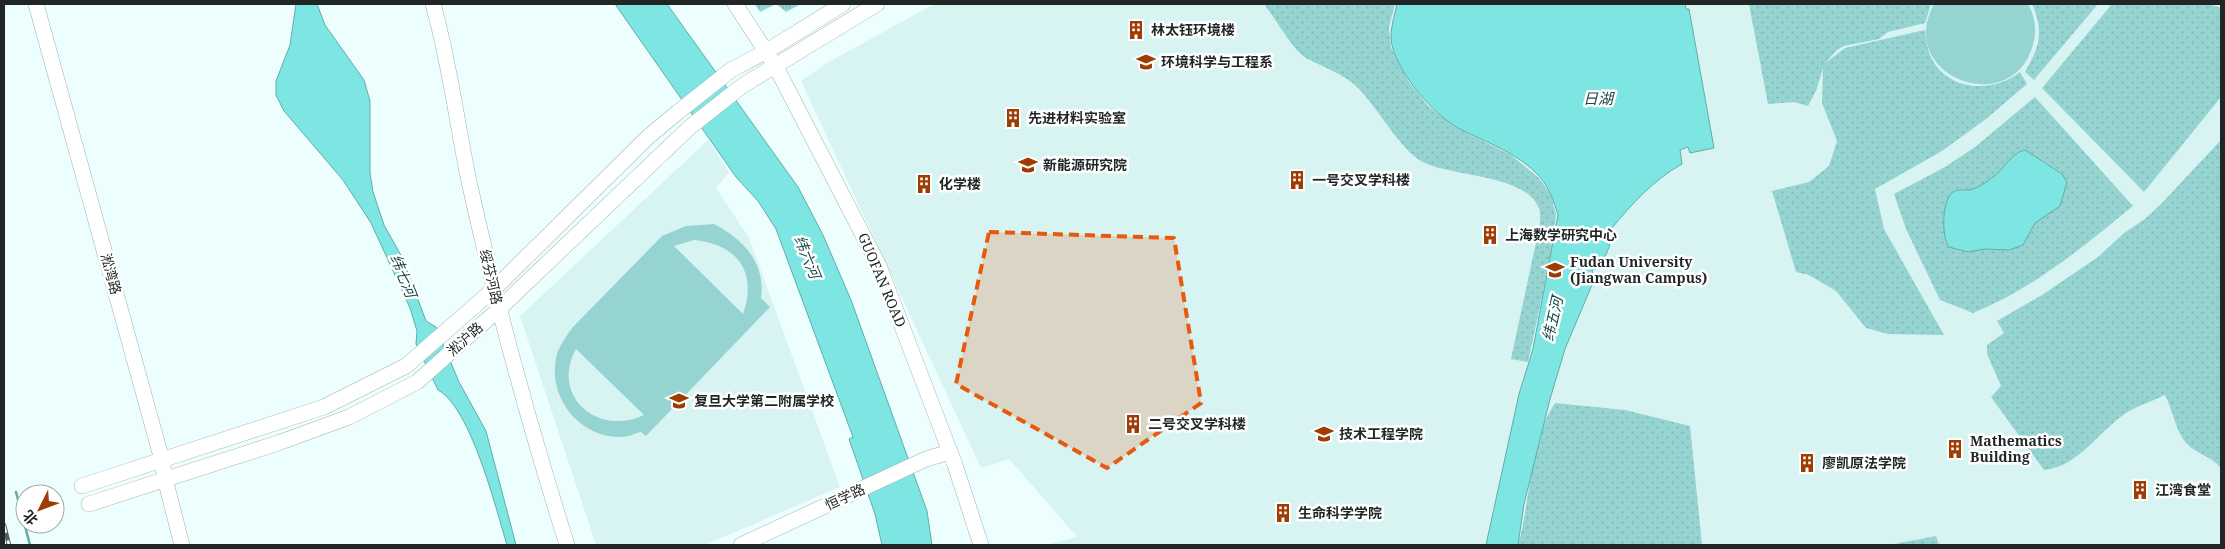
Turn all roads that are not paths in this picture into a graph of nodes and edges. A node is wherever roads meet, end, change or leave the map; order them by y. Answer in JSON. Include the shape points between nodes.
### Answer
{"nodes":[{"id":1,"x":36,"y":4,"type":"edge"},
{"id":2,"x":433,"y":4,"type":"edge"},
{"id":3,"x":735,"y":4,"type":"edge"},
{"id":4,"x":843,"y":4,"type":"edge"},
{"id":5,"x":877,"y":4,"type":"edge"},
{"id":6,"x":767,"y":51,"type":"junction"},
{"id":7,"x":776,"y":67,"type":"junction"},
{"id":8,"x":494,"y":289,"type":"junction"},
{"id":9,"x":499,"y":309,"type":"junction"},
{"id":10,"x":950,"y":452,"type":"junction"},
{"id":11,"x":162,"y":460,"type":"junction"},
{"id":12,"x":164,"y":479,"type":"junction"},
{"id":13,"x":82,"y":486,"type":"dead end"},
{"id":14,"x":89,"y":504,"type":"dead end"},
{"id":15,"x":182,"y":545,"type":"edge"},
{"id":16,"x":567,"y":545,"type":"edge"},
{"id":17,"x":741,"y":545,"type":"edge"},
{"id":18,"x":981,"y":545,"type":"edge"}],
"edges":[{"from":1,"to":11,"type":"street","name":"淞湾路"},
{"from":2,"to":8,"type":"street","name":"绥芬河路"},
{"from":3,"to":6,"type":"street","name":"GUOFAN ROAD"},
{"from":4,"to":6,"type":"street","name":"淞沪路"},
{"from":5,"to":7,"type":"street","name":"淞沪路"},
{"from":6,"to":7,"type":"street","name":"GUOFAN ROAD"},
{"from":6,"to":8,"type":"street","name":"淞沪路","via":[[731,70],[648,137]]},
{"from":7,"to":9,"type":"street","name":"淞沪路","via":[[742,86],[690,128]]},
{"from":7,"to":10,"type":"street","name":"GUOFAN ROAD","via":[[879,266]]},
{"from":8,"to":9,"type":"street","name":"绥芬河路"},
{"from":8,"to":11,"type":"street","name":"淞沪路","via":[[406,366],[324,406]]},
{"from":9,"to":12,"type":"street","name":"淞沪路","via":[[417,382],[350,417]]},
{"from":9,"to":16,"type":"street","name":"绥芬河路","via":[[529,423]]},
{"from":10,"to":17,"type":"street","name":"恒学路","via":[[916,464]]},
{"from":10,"to":18,"type":"street","name":"GUOFAN ROAD"},
{"from":11,"to":12,"type":"street","name":"淞湾路"},
{"from":11,"to":13,"type":"street","name":"淞沪路"},
{"from":12,"to":14,"type":"street","name":"淞沪路"},
{"from":12,"to":15,"type":"street","name":"淞湾路"}]}
